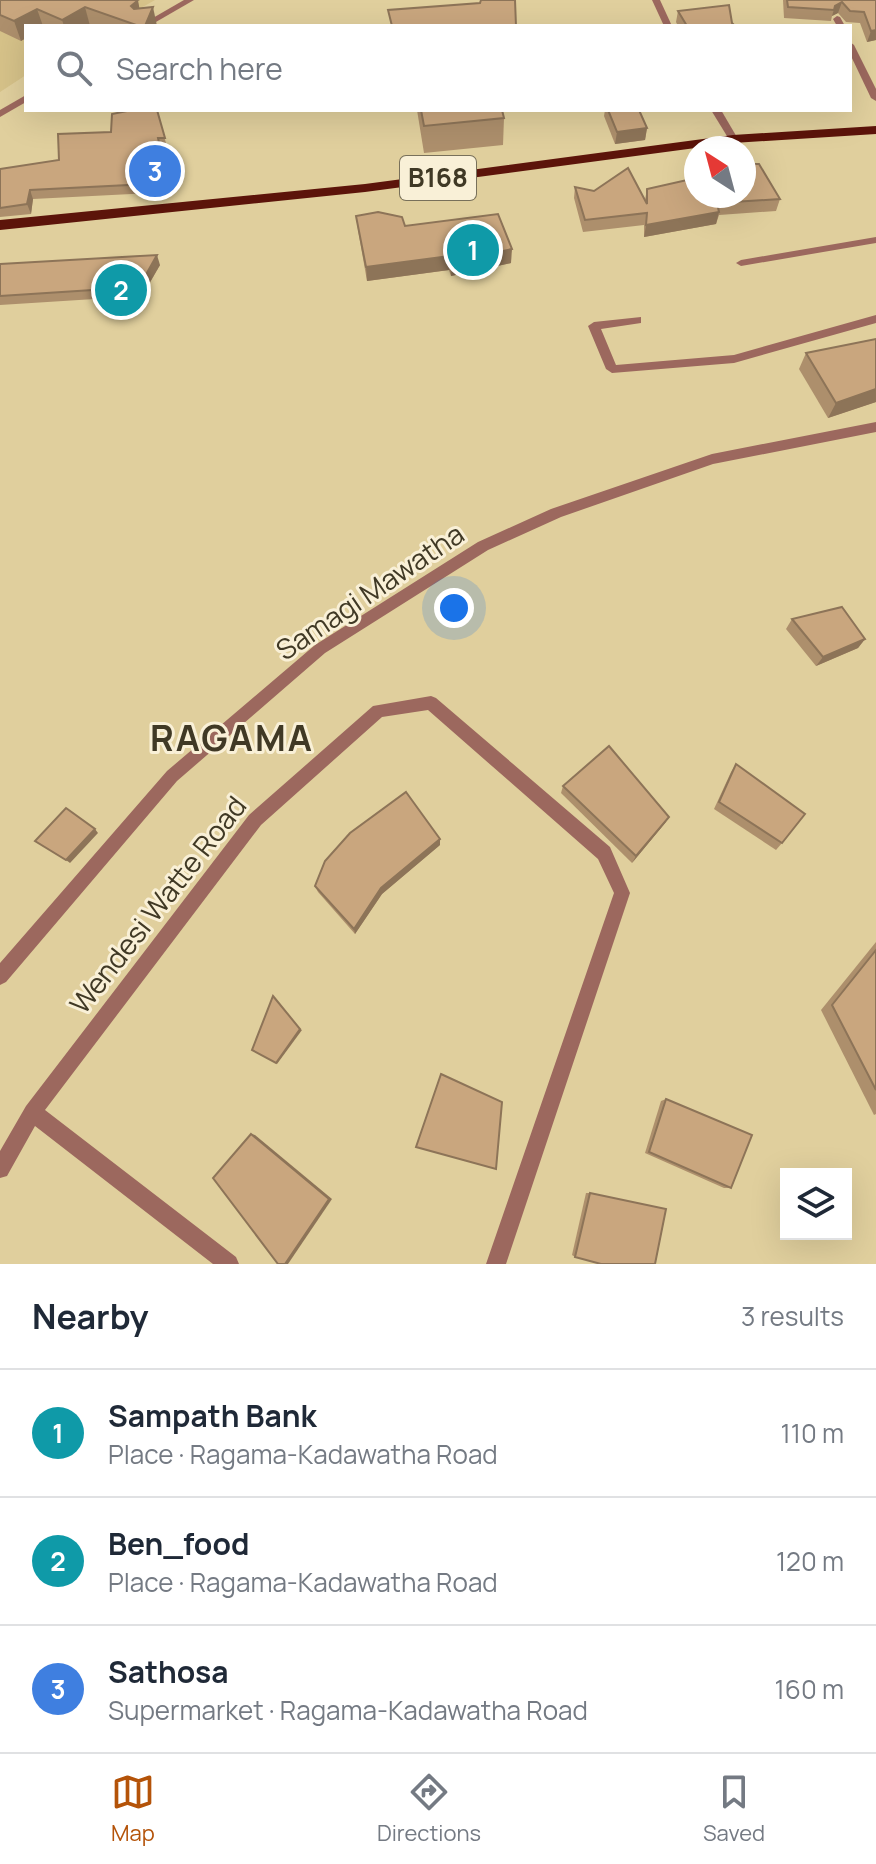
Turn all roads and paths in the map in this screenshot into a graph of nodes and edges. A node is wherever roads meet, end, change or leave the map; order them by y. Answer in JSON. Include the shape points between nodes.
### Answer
{"nodes":[{"id":1,"x":190,"y":0,"type":"edge"},
{"id":2,"x":656,"y":0,"type":"edge"},
{"id":3,"x":147,"y":24,"type":"edge"},
{"id":4,"x":667,"y":24,"type":"edge"},
{"id":5,"x":852,"y":49,"type":"edge"},
{"id":6,"x":876,"y":98,"type":"edge"},
{"id":7,"x":24,"y":99,"type":"edge"},
{"id":8,"x":717,"y":112,"type":"edge"},
{"id":9,"x":0,"y":114,"type":"edge"},
{"id":10,"x":876,"y":130,"type":"edge"},
{"id":11,"x":731,"y":136,"type":"edge"},
{"id":12,"x":756,"y":138,"type":"edge"},
{"id":13,"x":684,"y":146,"type":"edge"},
{"id":14,"x":0,"y":225,"type":"edge"},
{"id":15,"x":876,"y":240,"type":"edge"},
{"id":16,"x":741,"y":263,"type":"dead end"},
{"id":17,"x":637,"y":320,"type":"dead end"},
{"id":18,"x":873,"y":320,"type":"edge"},
{"id":19,"x":876,"y":427,"type":"edge"},
{"id":20,"x":0,"y":976,"type":"edge"},
{"id":21,"x":32,"y":1112,"type":"junction"},
{"id":22,"x":0,"y":1169,"type":"edge"},
{"id":23,"x":229,"y":1264,"type":"edge"},
{"id":24,"x":496,"y":1264,"type":"edge"}],
"edges":[{"from":1,"to":3,"type":"street"},
{"from":2,"to":4,"type":"street"},
{"from":5,"to":6,"type":"street"},
{"from":7,"to":9,"type":"street"},
{"from":8,"to":11,"type":"street"},
{"from":10,"to":12,"type":"main road","number":"B168"},
{"from":13,"to":14,"type":"main road","number":"B168","via":[[365,188]]},
{"from":15,"to":16,"type":"street"},
{"from":17,"to":18,"type":"street","via":[[594,326],[612,369],[734,359]]},
{"from":19,"to":20,"type":"street","name":"Samagi Mawatha","via":[[712,459],[556,513],[483,546],[320,649],[172,776]]},
{"from":21,"to":22,"type":"street","name":"Wendesi Watte Road"},
{"from":21,"to":23,"type":"street"},
{"from":21,"to":24,"type":"street","name":"Wendesi Watte Road","via":[[255,820],[378,711],[431,703],[604,853],[622,893]]}]}
